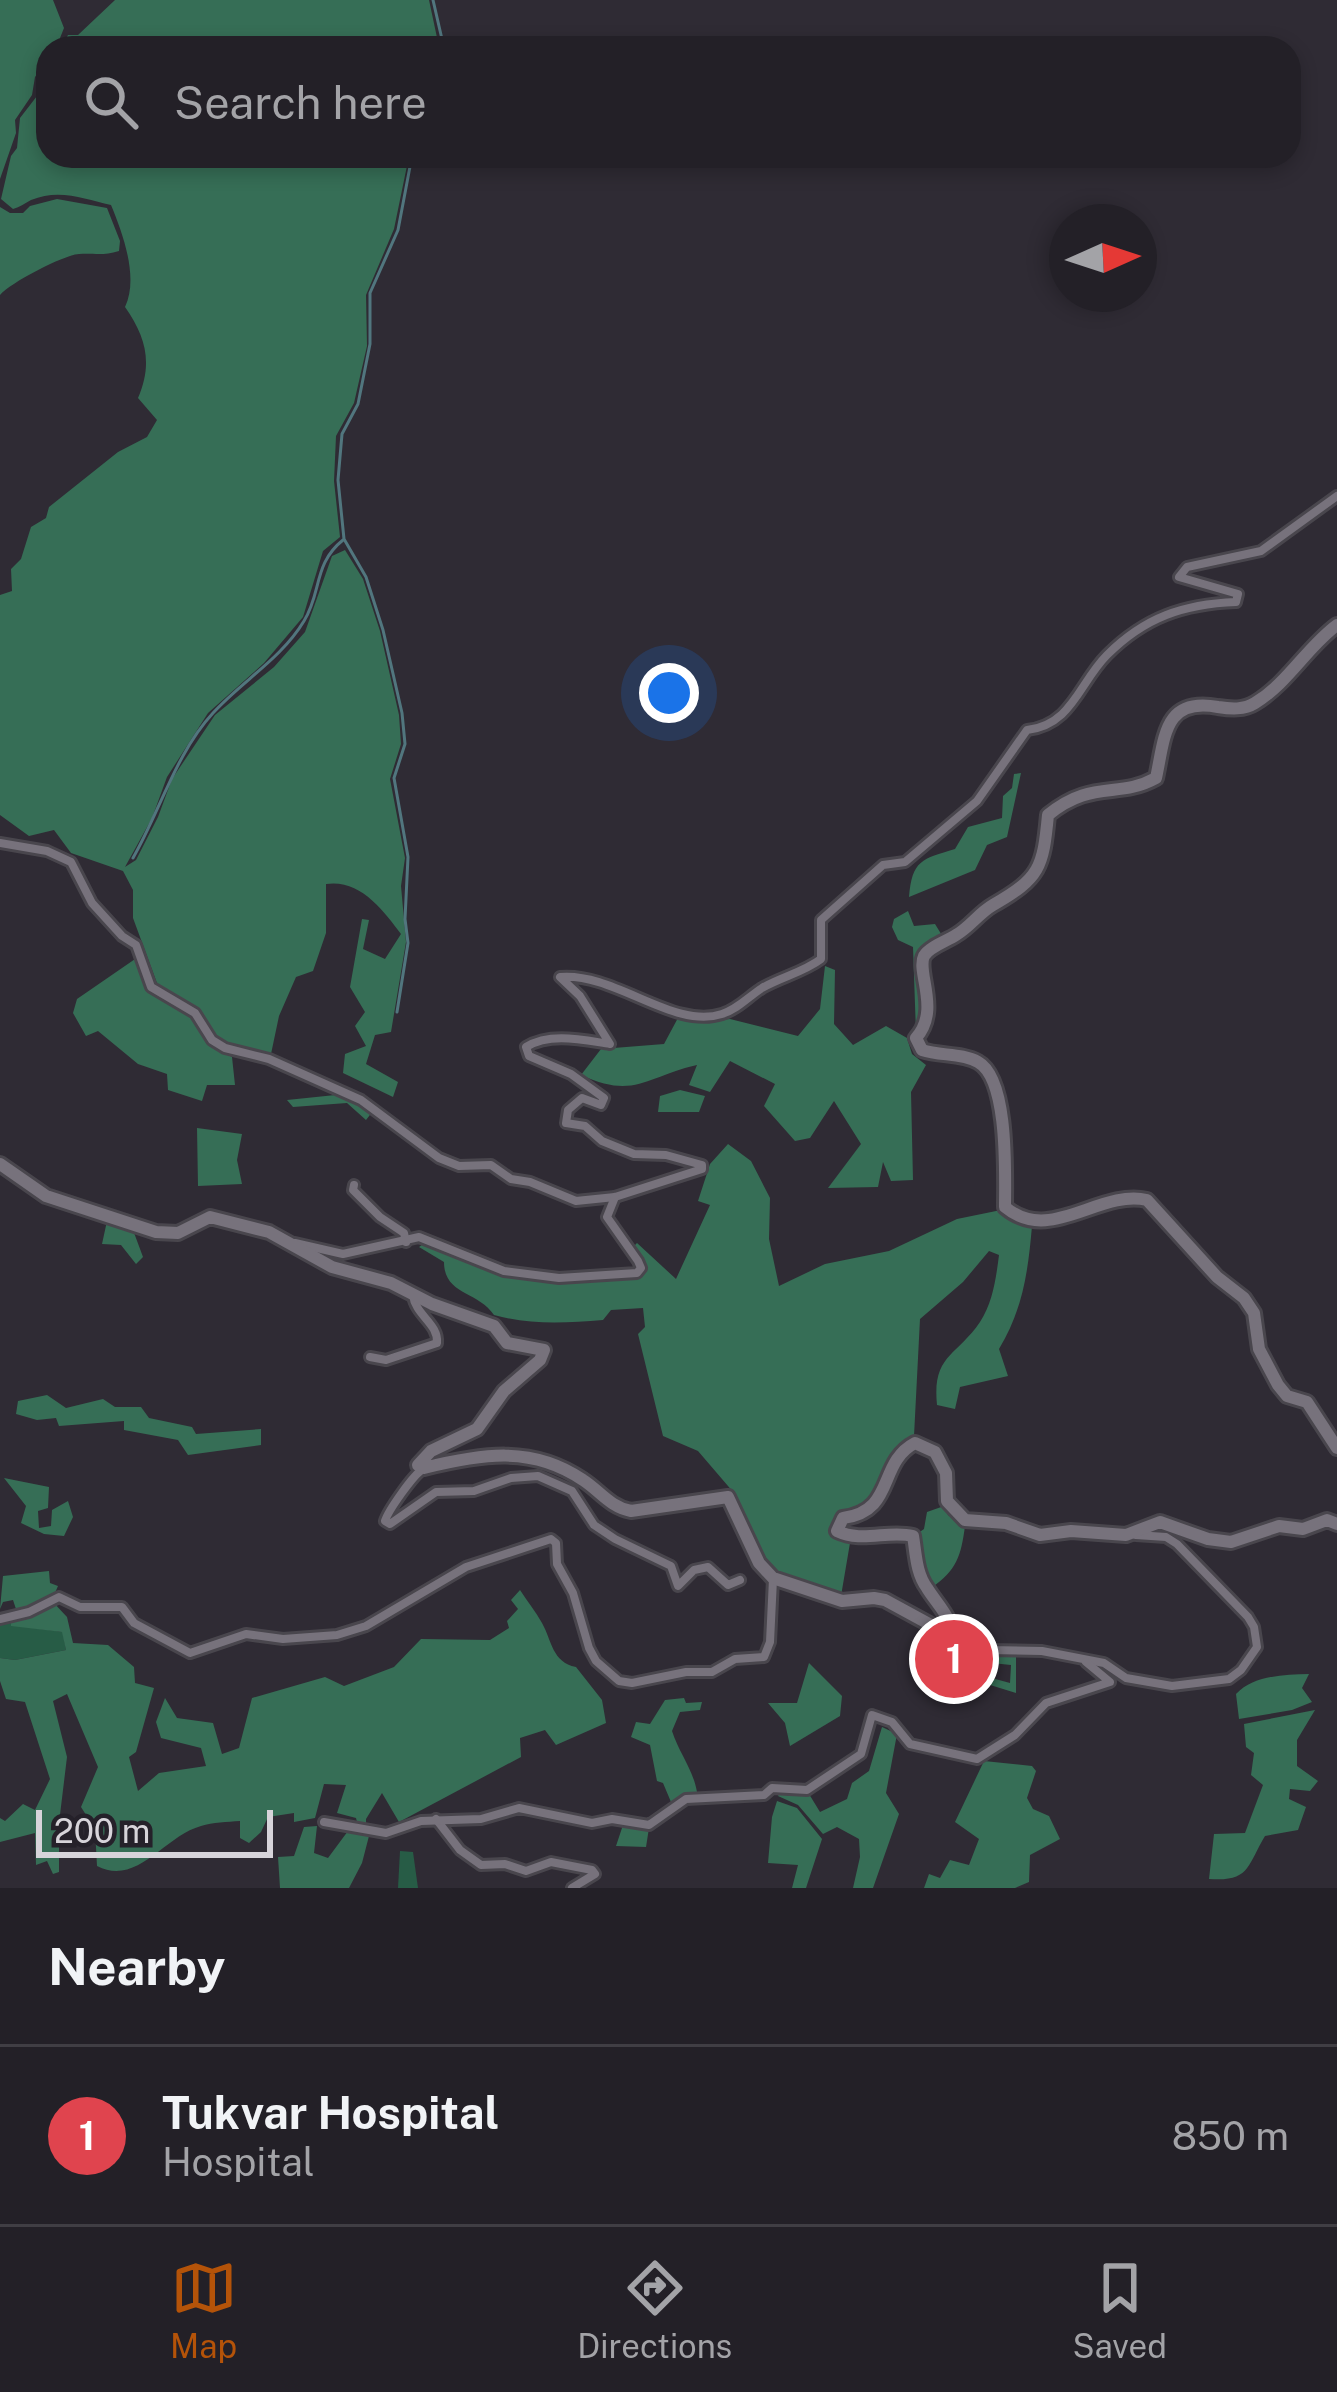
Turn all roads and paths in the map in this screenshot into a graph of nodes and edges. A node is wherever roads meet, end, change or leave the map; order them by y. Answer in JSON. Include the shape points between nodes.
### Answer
{"nodes":[{"id":1,"x":1337,"y":496,"type":"edge"},
{"id":2,"x":1337,"y":625,"type":"edge"},
{"id":3,"x":0,"y":843,"type":"edge"},
{"id":4,"x":0,"y":1164,"type":"edge"},
{"id":5,"x":354,"y":1185,"type":"dead end"},
{"id":6,"x":615,"y":1197,"type":"junction"},
{"id":7,"x":283,"y":1240,"type":"junction"},
{"id":8,"x":406,"y":1242,"type":"junction"},
{"id":9,"x":413,"y":1293,"type":"junction"},
{"id":10,"x":370,"y":1358,"type":"dead end"},
{"id":11,"x":1337,"y":1448,"type":"edge"},
{"id":12,"x":424,"y":1468,"type":"junction"},
{"id":13,"x":1337,"y":1524,"type":"edge"},
{"id":14,"x":1126,"y":1535,"type":"junction"},
{"id":15,"x":773,"y":1578,"type":"junction"},
{"id":16,"x":740,"y":1580,"type":"dead end"},
{"id":17,"x":0,"y":1619,"type":"edge"},
{"id":18,"x":948,"y":1628,"type":"junction"},
{"id":19,"x":1087,"y":1662,"type":"junction"},
{"id":20,"x":436,"y":1819,"type":"junction"},
{"id":21,"x":325,"y":1822,"type":"dead end"},
{"id":22,"x":572,"y":1888,"type":"edge"}],
"edges":[{"from":1,"to":6,"type":"street","via":[[1261,550],[1187,567],[1179,577],[1238,594],[1236,602],[1160,615],[1106,656],[1065,715],[1027,730],[976,801],[821,920],[821,958],[812,965],[728,1012],[700,1017],[601,982],[560,977],[610,1041],[526,1047],[604,1098],[601,1105],[582,1098],[566,1123],[634,1154],[702,1166]]},
{"from":2,"to":11,"type":"main road","via":[[1250,706],[1202,703],[1175,714],[1156,778],[1085,792],[1048,815],[1046,849],[1029,884],[926,954],[929,999],[916,1038],[922,1050],[989,1072],[1004,1134],[1005,1207],[1042,1220],[1108,1200],[1147,1200],[1244,1298],[1278,1385],[1307,1402]]},
{"from":3,"to":6,"type":"street","via":[[71,862],[92,903],[136,945],[152,987],[194,1013],[225,1048],[362,1100],[458,1166],[490,1166],[576,1202]]},
{"from":4,"to":7,"type":"main road","via":[[46,1196],[156,1232],[178,1233],[210,1217]]},
{"from":5,"to":8,"type":"street"},
{"from":6,"to":8,"type":"street","via":[[607,1217],[638,1261],[637,1273],[541,1276],[504,1271],[431,1240]]},
{"from":7,"to":8,"type":"street","via":[[343,1254]]},
{"from":7,"to":9,"type":"main road","via":[[332,1267]]},
{"from":9,"to":10,"type":"street","via":[[437,1343]]},
{"from":9,"to":12,"type":"main road","via":[[544,1354],[477,1429],[422,1457]]},
{"from":12,"to":15,"type":"main road","via":[[522,1455],[571,1471],[631,1511],[728,1497]]},
{"from":12,"to":16,"type":"street","via":[[386,1521],[436,1492],[538,1476],[572,1492],[594,1525],[671,1566],[678,1586],[708,1567],[720,1582]]},
{"from":13,"to":14,"type":"main road","via":[[1279,1526],[1231,1542],[1160,1522]]},
{"from":14,"to":18,"type":"main road","via":[[1040,1535],[965,1520],[947,1501],[935,1452],[915,1443],[872,1509],[843,1518],[837,1531],[913,1536],[917,1565]]},
{"from":14,"to":19,"type":"street","via":[[1178,1544],[1248,1616],[1257,1646],[1229,1679],[1190,1684],[1126,1678]]},
{"from":15,"to":17,"type":"street","via":[[764,1658],[632,1683],[596,1661],[550,1539],[466,1567],[337,1635],[246,1634],[190,1653],[134,1623],[122,1607],[80,1607],[58,1597]]},
{"from":15,"to":18,"type":"main road","via":[[842,1601],[885,1600]]},
{"from":18,"to":19,"type":"street","via":[[974,1646]]},
{"from":19,"to":20,"type":"street","via":[[1110,1682],[1046,1703],[977,1759],[910,1744],[892,1722],[872,1715],[861,1754],[807,1790],[686,1798],[649,1825],[519,1808]]},
{"from":20,"to":21,"type":"street","via":[[375,1833]]},
{"from":20,"to":22,"type":"street","via":[[482,1865],[526,1871],[551,1862],[592,1870]]}]}
